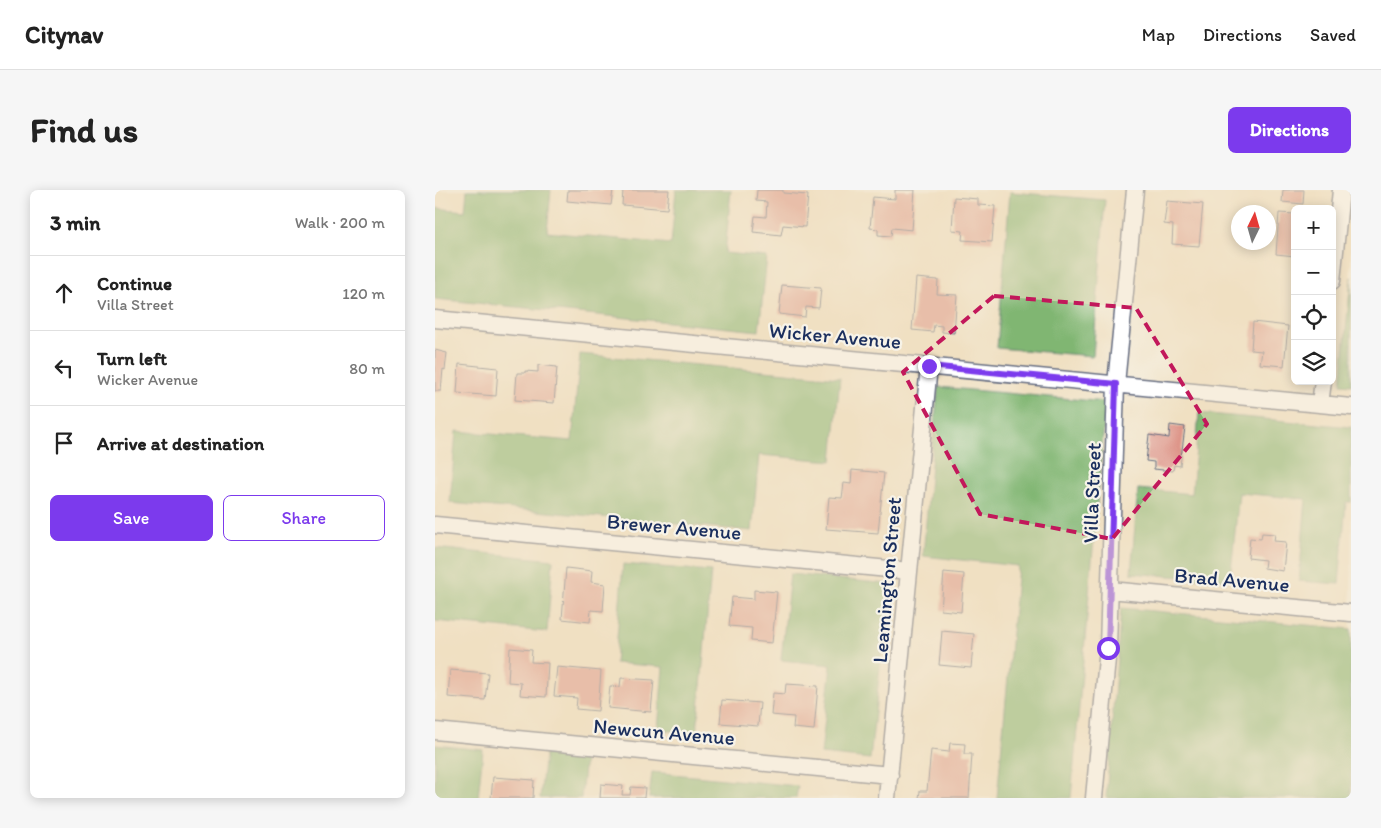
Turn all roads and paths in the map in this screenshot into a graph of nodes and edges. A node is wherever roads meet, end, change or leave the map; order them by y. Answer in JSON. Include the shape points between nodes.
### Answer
{"nodes":[{"id":1,"x":1135,"y":190,"type":"edge"},
{"id":2,"x":1341,"y":190,"type":"edge"},
{"id":3,"x":1335,"y":250,"type":"edge"},
{"id":4,"x":435,"y":319,"type":"edge"},
{"id":5,"x":929,"y":366,"type":"junction"},
{"id":6,"x":1116,"y":384,"type":"junction"},
{"id":7,"x":1323,"y":385,"type":"edge"},
{"id":8,"x":1321,"y":404,"type":"junction"},
{"id":9,"x":1351,"y":406,"type":"edge"},
{"id":10,"x":435,"y":525,"type":"edge"},
{"id":11,"x":909,"y":570,"type":"junction"},
{"id":12,"x":1110,"y":590,"type":"junction"},
{"id":13,"x":1351,"y":613,"type":"edge"},
{"id":14,"x":435,"y":731,"type":"edge"},
{"id":15,"x":890,"y":775,"type":"junction"},
{"id":16,"x":887,"y":798,"type":"edge"},
{"id":17,"x":1094,"y":798,"type":"edge"}],
"edges":[{"from":1,"to":6,"type":"street","name":"Villa Street"},
{"from":2,"to":3,"type":"street"},
{"from":4,"to":5,"type":"street","name":"Wicker Avenue"},
{"from":5,"to":6,"type":"street","name":"Wicker Avenue"},
{"from":5,"to":11,"type":"street","name":"Leamington Street"},
{"from":6,"to":8,"type":"street","name":"Wicker Avenue"},
{"from":6,"to":12,"type":"street","name":"Villa Street"},
{"from":7,"to":8,"type":"street"},
{"from":8,"to":9,"type":"street","name":"Wicker Avenue"},
{"from":10,"to":11,"type":"street","name":"Brewer Avenue"},
{"from":11,"to":15,"type":"street","name":"Leamington Street"},
{"from":12,"to":13,"type":"street","name":"Brad Avenue"},
{"from":12,"to":17,"type":"street","name":"Villa Street"},
{"from":14,"to":15,"type":"street","name":"Newcun Avenue"},
{"from":15,"to":16,"type":"street","name":"Leamington Street"}]}
